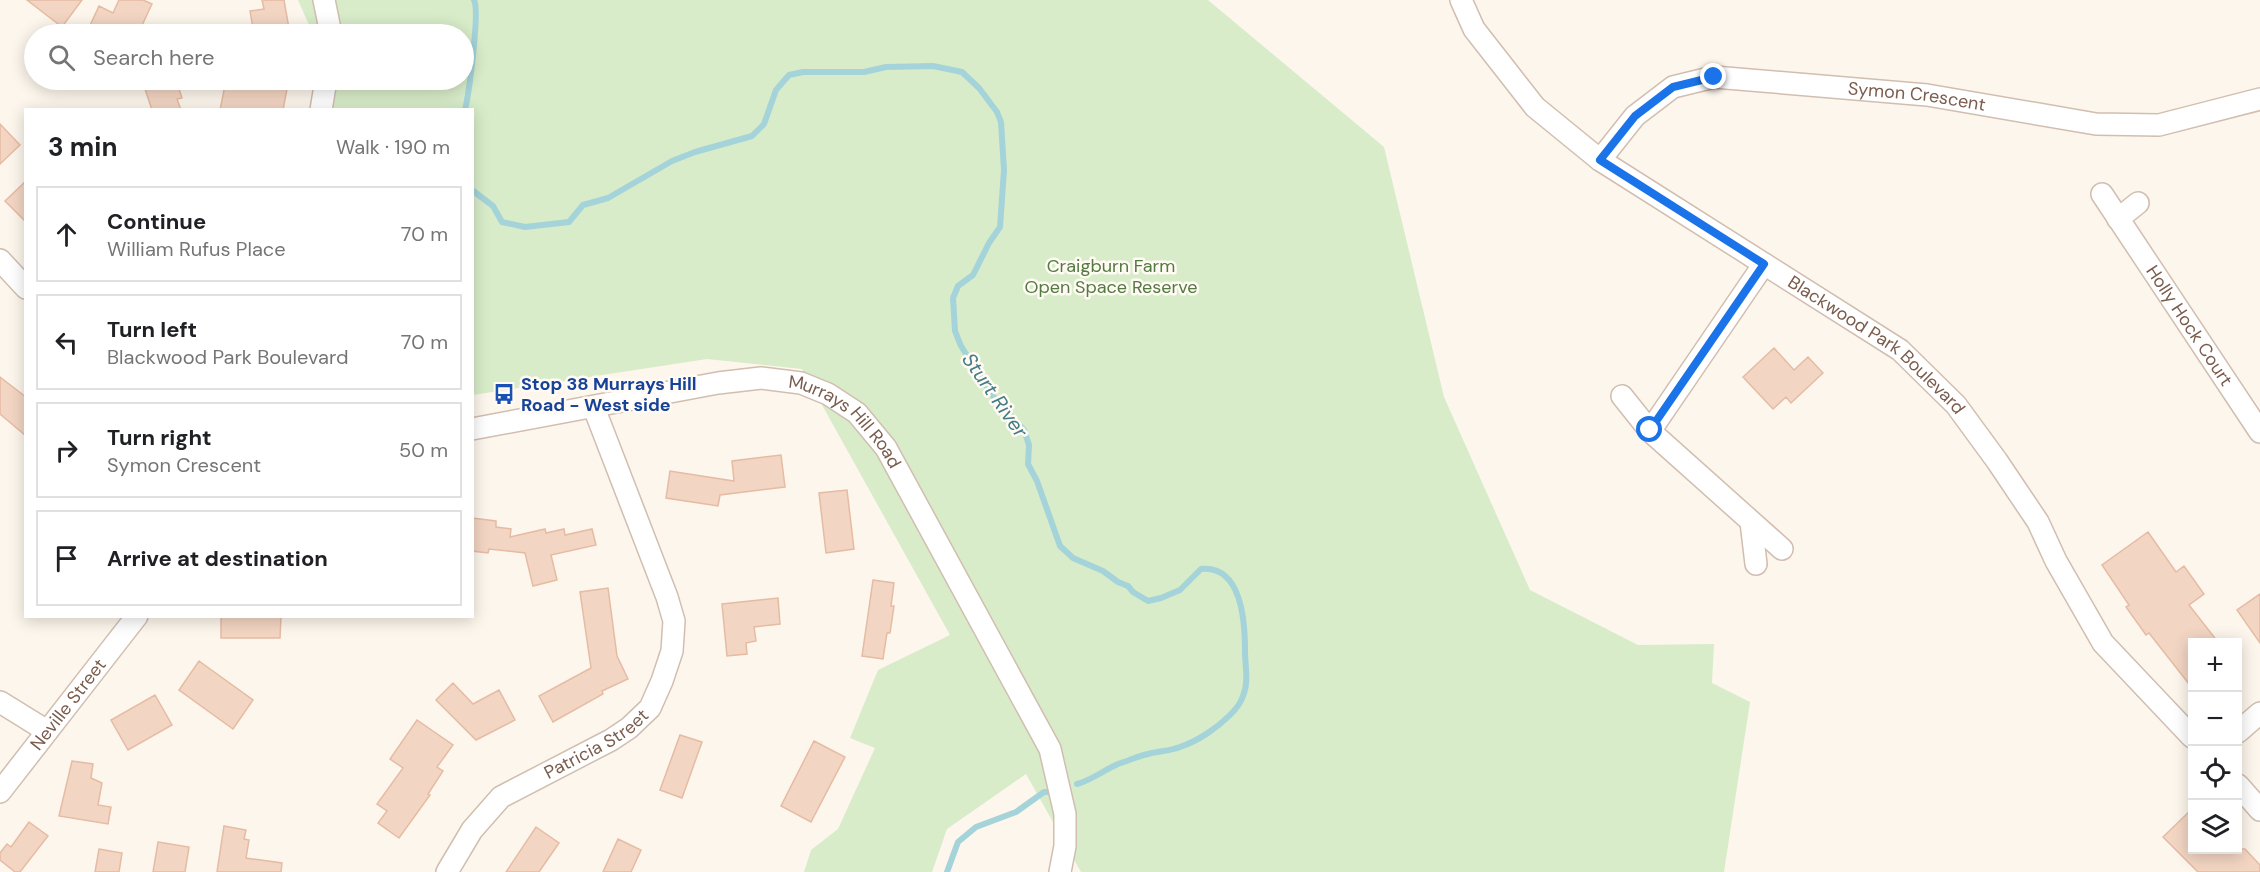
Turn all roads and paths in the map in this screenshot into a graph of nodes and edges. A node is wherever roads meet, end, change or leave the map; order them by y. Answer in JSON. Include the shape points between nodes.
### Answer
{"nodes":[{"id":1,"x":324,"y":0,"type":"edge"},
{"id":2,"x":1461,"y":0,"type":"edge"},
{"id":3,"x":329,"y":24,"type":"edge"},
{"id":4,"x":324,"y":90,"type":"edge"},
{"id":5,"x":2260,"y":99,"type":"edge"},
{"id":6,"x":321,"y":108,"type":"edge"},
{"id":7,"x":1600,"y":160,"type":"junction"},
{"id":8,"x":2102,"y":194,"type":"dead end"},
{"id":9,"x":2138,"y":203,"type":"dead end"},
{"id":10,"x":2118,"y":219,"type":"junction"},
{"id":11,"x":0,"y":260,"type":"edge"},
{"id":12,"x":1764,"y":264,"type":"junction"},
{"id":13,"x":24,"y":286,"type":"edge"},
{"id":14,"x":1622,"y":396,"type":"dead end"},
{"id":15,"x":594,"y":408,"type":"junction"},
{"id":16,"x":474,"y":429,"type":"edge"},
{"id":17,"x":1650,"y":430,"type":"junction"},
{"id":18,"x":2260,"y":432,"type":"edge"},
{"id":19,"x":1751,"y":522,"type":"junction"},
{"id":20,"x":1782,"y":549,"type":"dead end"},
{"id":21,"x":1756,"y":564,"type":"dead end"},
{"id":22,"x":135,"y":618,"type":"edge"},
{"id":23,"x":0,"y":702,"type":"edge"},
{"id":24,"x":2260,"y":713,"type":"edge"},
{"id":25,"x":2242,"y":729,"type":"edge"},
{"id":26,"x":47,"y":731,"type":"junction"},
{"id":27,"x":2188,"y":732,"type":"edge"},
{"id":28,"x":2242,"y":790,"type":"edge"},
{"id":29,"x":0,"y":792,"type":"edge"},
{"id":30,"x":2260,"y":810,"type":"edge"},
{"id":31,"x":447,"y":872,"type":"edge"},
{"id":32,"x":1060,"y":872,"type":"edge"}],
"edges":[{"from":1,"to":3,"type":"street"},
{"from":2,"to":7,"type":"street","name":"Blackwood Park Boulevard","via":[[1473,29],[1535,107]]},
{"from":4,"to":6,"type":"street"},
{"from":5,"to":7,"type":"street","name":"Symon Crescent","via":[[2159,125],[2096,124],[1927,95],[1714,77],[1673,87],[1635,116]]},
{"from":7,"to":12,"type":"street","name":"Blackwood Park Boulevard"},
{"from":8,"to":10,"type":"street","name":"Holly Hock Court"},
{"from":9,"to":10,"type":"street"},
{"from":10,"to":18,"type":"street","name":"Holly Hock Court"},
{"from":11,"to":13,"type":"street"},
{"from":12,"to":17,"type":"street"},
{"from":12,"to":27,"type":"street","name":"Blackwood Park Boulevard","via":[[1900,350],[1956,405],[2038,522],[2103,643]]},
{"from":14,"to":17,"type":"street"},
{"from":15,"to":16,"type":"street","name":"Murrays Hill Road"},
{"from":15,"to":31,"type":"street","name":"Patricia Street","via":[[667,597],[674,621],[672,651],[650,708],[611,740],[501,797],[472,830]]},
{"from":15,"to":32,"type":"street","name":"Murrays Hill Road","via":[[761,378],[801,383],[828,394],[857,413],[886,448],[1051,754],[1063,804],[1065,846]]},
{"from":17,"to":19,"type":"street"},
{"from":19,"to":20,"type":"street"},
{"from":19,"to":21,"type":"street"},
{"from":22,"to":26,"type":"street","name":"Neville Street"},
{"from":23,"to":26,"type":"street"},
{"from":24,"to":25,"type":"street"},
{"from":26,"to":29,"type":"street","name":"Neville Street"},
{"from":28,"to":30,"type":"street"}]}
